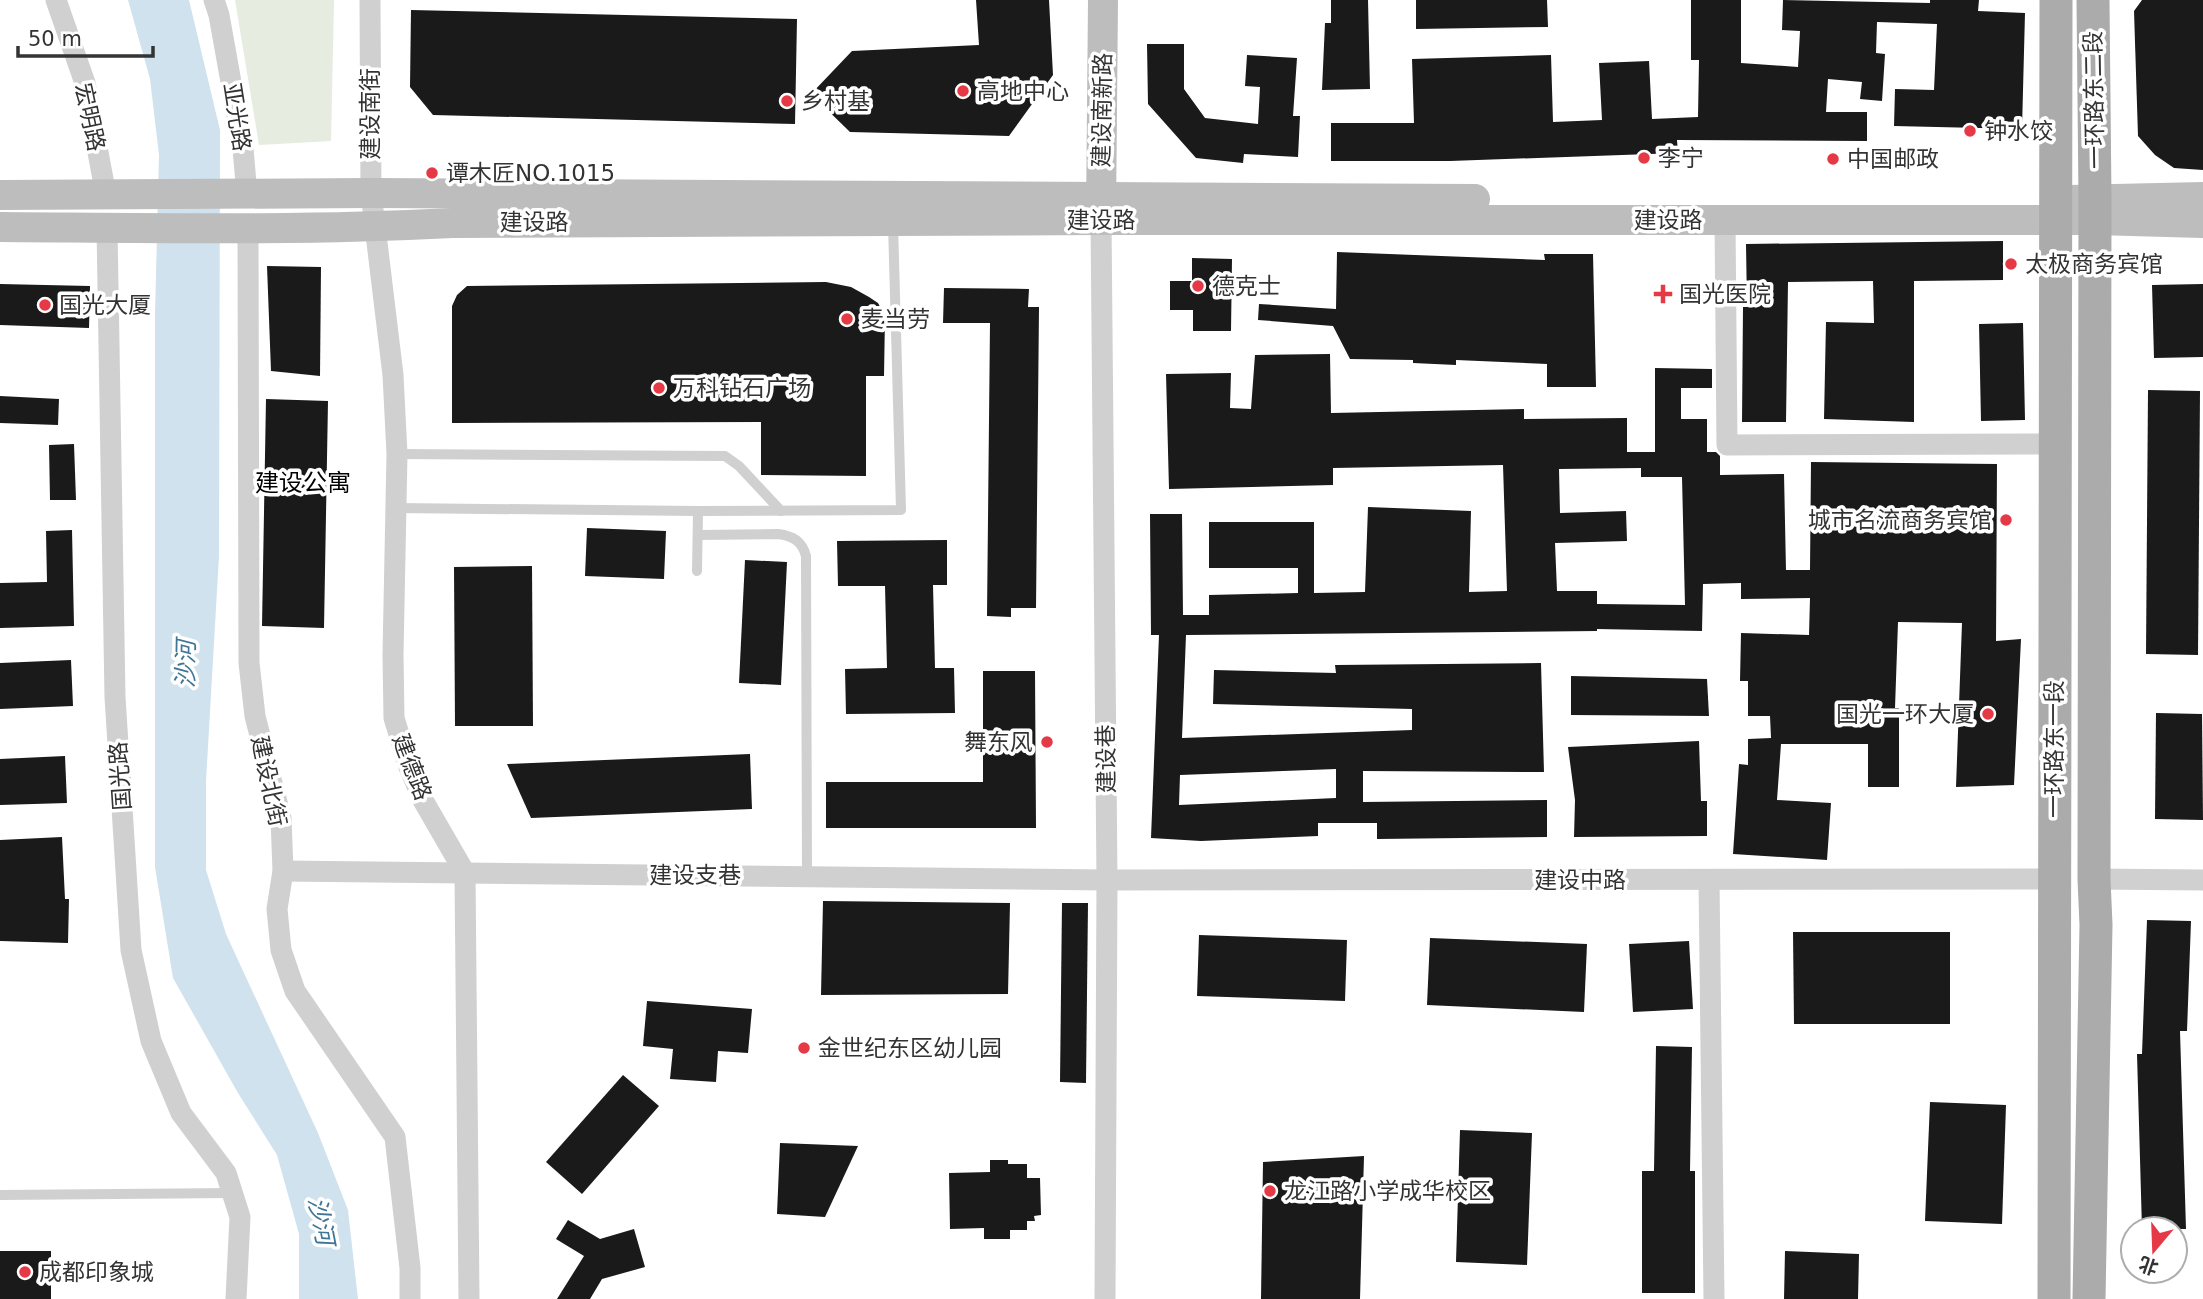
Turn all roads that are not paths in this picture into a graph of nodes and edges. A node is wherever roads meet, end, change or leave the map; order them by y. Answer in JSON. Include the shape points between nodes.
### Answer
{"nodes":[{"id":1,"x":56,"y":0,"type":"edge"},
{"id":2,"x":214,"y":0,"type":"edge"},
{"id":3,"x":369,"y":0,"type":"edge"},
{"id":4,"x":1103,"y":0,"type":"edge"},
{"id":5,"x":2056,"y":0,"type":"edge"},
{"id":6,"x":2093,"y":0,"type":"edge"},
{"id":7,"x":371,"y":193,"type":"junction"},
{"id":8,"x":0,"y":195,"type":"edge"},
{"id":9,"x":106,"y":195,"type":"junction"},
{"id":10,"x":239,"y":195,"type":"junction"},
{"id":11,"x":2203,"y":197,"type":"edge"},
{"id":12,"x":1101,"y":208,"type":"junction"},
{"id":13,"x":2057,"y":210,"type":"junction"},
{"id":14,"x":2095,"y":210,"type":"junction"},
{"id":15,"x":1725,"y":220,"type":"junction"},
{"id":16,"x":892,"y":221,"type":"junction"},
{"id":17,"x":2203,"y":223,"type":"edge"},
{"id":18,"x":0,"y":227,"type":"edge"},
{"id":19,"x":375,"y":227,"type":"junction"},
{"id":20,"x":107,"y":228,"type":"junction"},
{"id":21,"x":238,"y":228,"type":"junction"},
{"id":22,"x":2056,"y":444,"type":"junction"},
{"id":23,"x":397,"y":454,"type":"junction"},
{"id":24,"x":395,"y":508,"type":"junction"},
{"id":25,"x":698,"y":511,"type":"junction"},
{"id":26,"x":781,"y":511,"type":"junction"},
{"id":27,"x":698,"y":535,"type":"junction"},
{"id":28,"x":697,"y":571,"type":"dead end"},
{"id":29,"x":282,"y":871,"type":"junction"},
{"id":30,"x":465,"y":873,"type":"junction"},
{"id":31,"x":807,"y":876,"type":"junction"},
{"id":32,"x":2053,"y":878,"type":"junction"},
{"id":33,"x":2094,"y":879,"type":"junction"},
{"id":34,"x":1107,"y":880,"type":"junction"},
{"id":35,"x":1709,"y":880,"type":"junction"},
{"id":36,"x":2203,"y":880,"type":"edge"},
{"id":37,"x":233,"y":1193,"type":"junction"},
{"id":38,"x":0,"y":1195,"type":"edge"},
{"id":39,"x":236,"y":1299,"type":"edge"},
{"id":40,"x":410,"y":1299,"type":"edge"},
{"id":41,"x":469,"y":1299,"type":"edge"},
{"id":42,"x":1105,"y":1299,"type":"edge"},
{"id":43,"x":1714,"y":1299,"type":"edge"},
{"id":44,"x":2054,"y":1299,"type":"edge"},
{"id":45,"x":2089,"y":1299,"type":"edge"}],
"edges":[{"from":1,"to":9,"type":"street","name":"宏明路","via":[[85,83]]},
{"from":2,"to":10,"type":"street","name":"亚光路","via":[[243,149]]},
{"from":3,"to":7,"type":"street","name":"建设南街"},
{"from":4,"to":12,"type":"street","name":"建设南新路"},
{"from":5,"to":13,"type":"main road","name":"一环路东二段"},
{"from":6,"to":14,"type":"main road","name":"一环路东二段"},
{"from":7,"to":10,"type":"street","name":"建设路"},
{"from":7,"to":12,"type":"street","name":"建设路"},
{"from":7,"to":19,"type":"street","name":"建设南街"},
{"from":8,"to":9,"type":"street","name":"建设路"},
{"from":9,"to":10,"type":"street","name":"建设路"},
{"from":11,"to":14,"type":"street","name":"建设路"},
{"from":12,"to":13,"type":"street","name":"建设路","via":[[1725,202]]},
{"from":12,"to":15,"type":"street","name":"建设路"},
{"from":12,"to":16,"type":"street","name":"建设路"},
{"from":12,"to":34,"type":"street","name":"建设巷"},
{"from":13,"to":14,"type":"street","name":"建设路"},
{"from":13,"to":15,"type":"street","name":"建设路"},
{"from":13,"to":22,"type":"main road","name":"一环路东一段"},
{"from":14,"to":17,"type":"street","name":"建设路"},
{"from":14,"to":33,"type":"main road","name":"一环路东一段"},
{"from":15,"to":22,"type":"street","via":[[1727,444]]},
{"from":16,"to":19,"type":"street","name":"建设路"},
{"from":16,"to":26,"type":"lane","via":[[901,510]]},
{"from":18,"to":20,"type":"street","name":"建设路"},
{"from":19,"to":21,"type":"street","name":"建设路"},
{"from":19,"to":23,"type":"street","name":"建德路","via":[[393,375]]},
{"from":20,"to":21,"type":"street","name":"建设路"},
{"from":20,"to":37,"type":"street","name":"国光路","via":[[115,698],[131,950],[151,1041],[181,1113],[226,1173]]},
{"from":21,"to":29,"type":"street","name":"建设北街","via":[[249,663],[255,716],[281,818]]},
{"from":22,"to":32,"type":"main road","name":"一环路东一段"},
{"from":23,"to":24,"type":"street","name":"建德路"},
{"from":23,"to":26,"type":"lane","via":[[725,456]]},
{"from":24,"to":25,"type":"lane"},
{"from":24,"to":30,"type":"street","name":"建德路","via":[[394,718],[424,802]]},
{"from":25,"to":26,"type":"lane"},
{"from":25,"to":27,"type":"lane"},
{"from":27,"to":28,"type":"lane"},
{"from":27,"to":31,"type":"lane","via":[[778,534],[803,547]]},
{"from":29,"to":30,"type":"street","name":"建设支巷"},
{"from":29,"to":40,"type":"street","name":"建设北街","via":[[278,923],[281,950],[295,991],[395,1137]]},
{"from":30,"to":31,"type":"street","name":"建设支巷"},
{"from":30,"to":41,"type":"street","name":"建德路"},
{"from":31,"to":34,"type":"street","name":"建设支巷"},
{"from":32,"to":35,"type":"street","name":"建设中路"},
{"from":32,"to":44,"type":"main road","name":"一环路东一段"},
{"from":33,"to":36,"type":"street"},
{"from":33,"to":45,"type":"main road","name":"一环路东一段"},
{"from":34,"to":35,"type":"street","name":"建设中路"},
{"from":34,"to":42,"type":"street","name":"建设巷"},
{"from":35,"to":43,"type":"street"},
{"from":37,"to":38,"type":"lane"},
{"from":37,"to":39,"type":"street","name":"国光路","via":[[240,1217]]}]}
